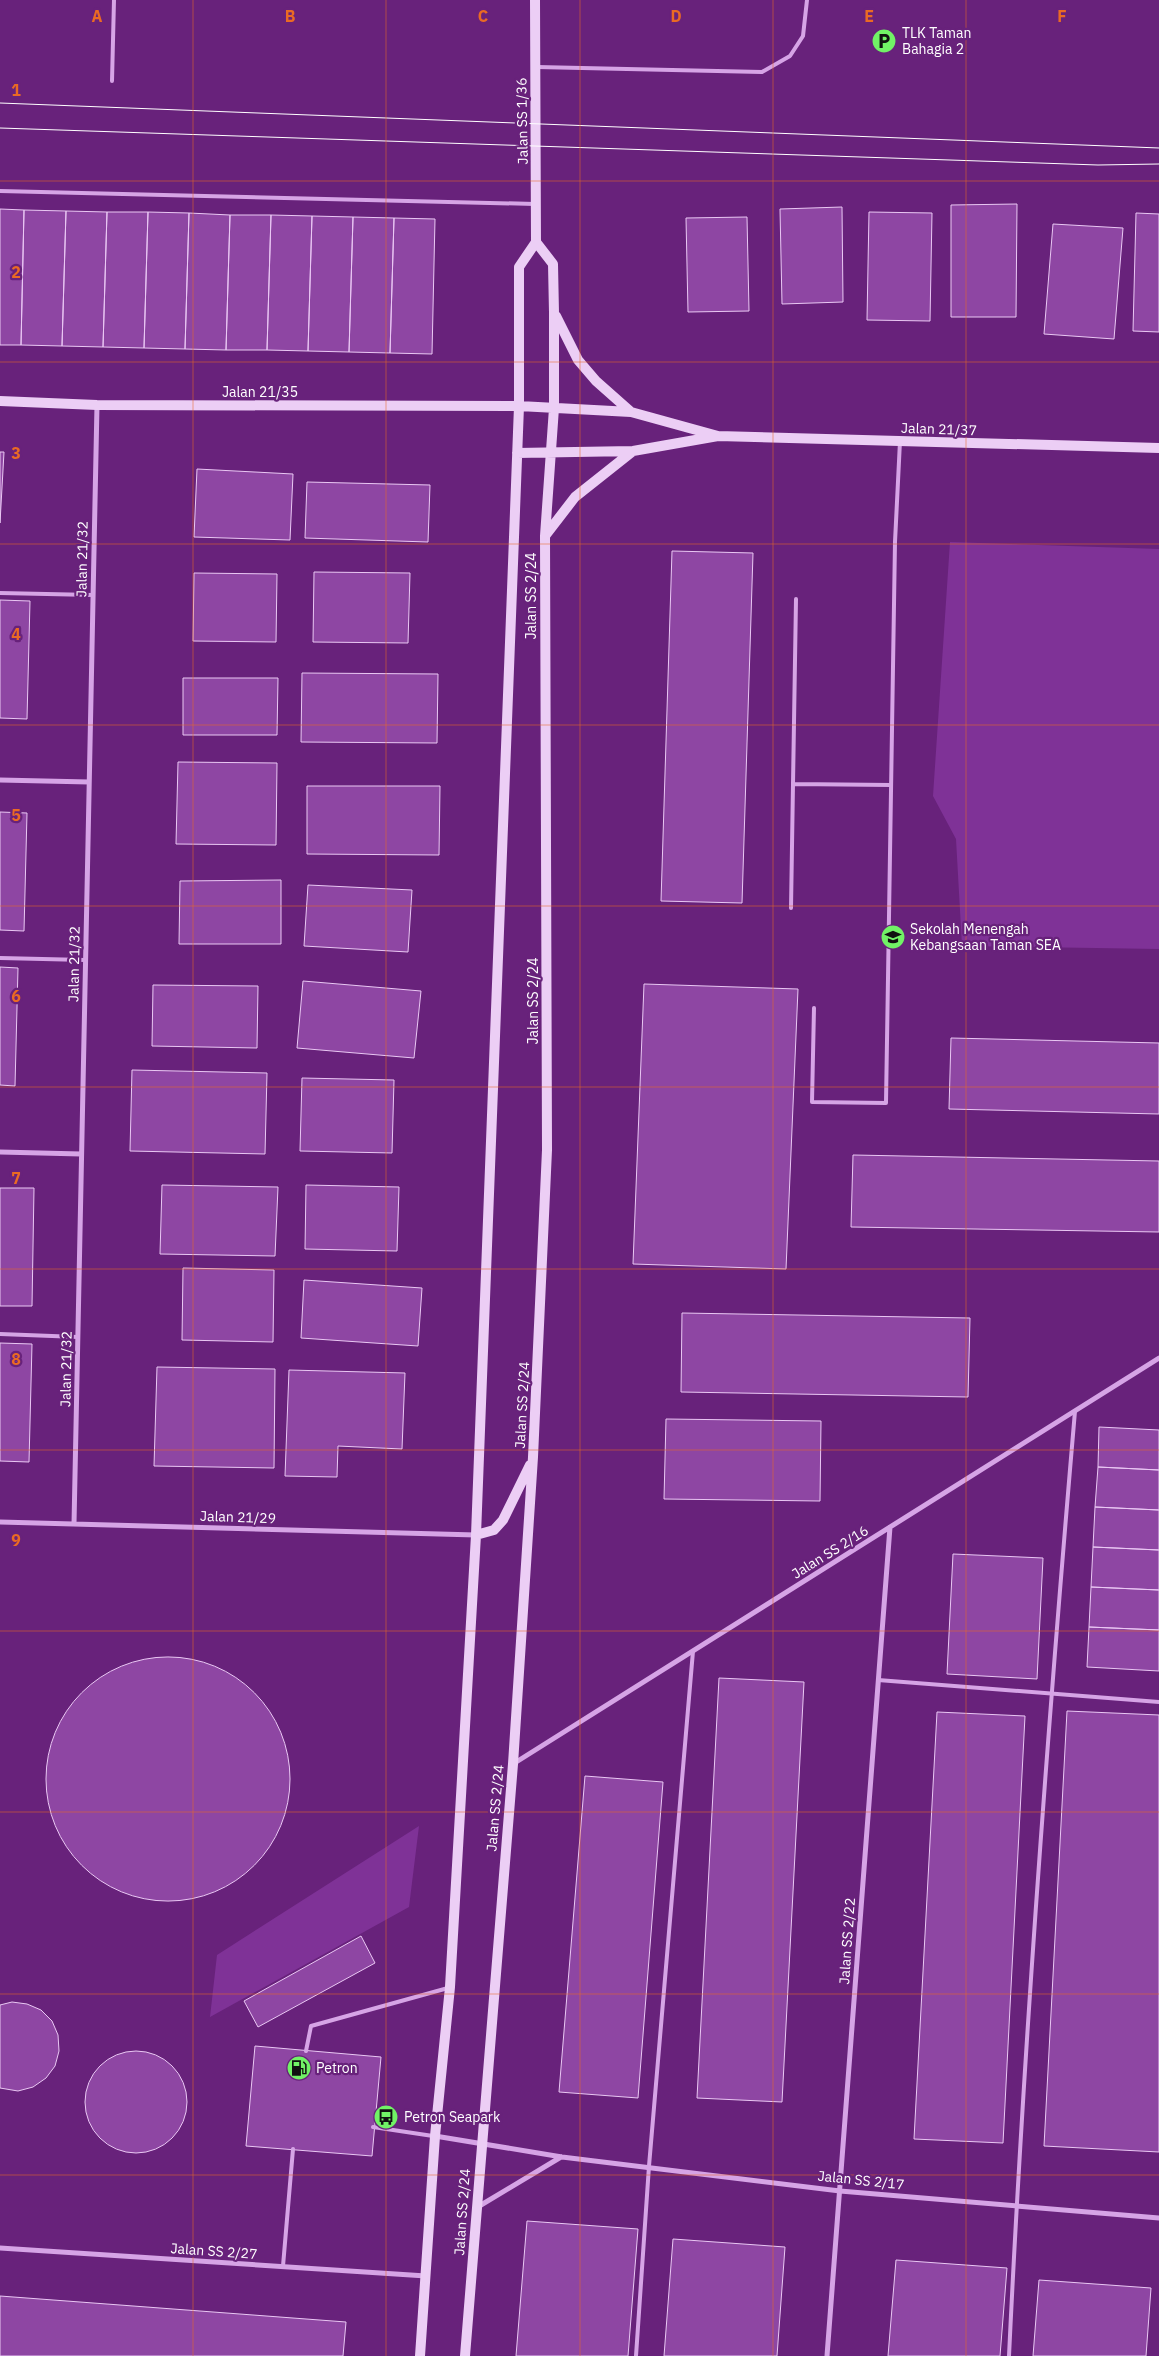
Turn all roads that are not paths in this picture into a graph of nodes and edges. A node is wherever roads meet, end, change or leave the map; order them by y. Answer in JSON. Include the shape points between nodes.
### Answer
{"nodes":[{"id":1,"x":114,"y":0,"type":"edge"},
{"id":2,"x":535,"y":0,"type":"edge"},
{"id":3,"x":807,"y":0,"type":"edge"},
{"id":4,"x":536,"y":67,"type":"junction"},
{"id":5,"x":112,"y":81,"type":"dead end"},
{"id":6,"x":0,"y":191,"type":"edge"},
{"id":7,"x":537,"y":204,"type":"junction"},
{"id":8,"x":536,"y":242,"type":"junction"},
{"id":9,"x":554,"y":313,"type":"junction"},
{"id":10,"x":0,"y":402,"type":"edge"},
{"id":11,"x":97,"y":405,"type":"junction"},
{"id":12,"x":519,"y":406,"type":"junction"},
{"id":13,"x":554,"y":408,"type":"junction"},
{"id":14,"x":631,"y":412,"type":"junction"},
{"id":15,"x":718,"y":436,"type":"junction"},
{"id":16,"x":900,"y":441,"type":"junction"},
{"id":17,"x":1159,"y":448,"type":"edge"},
{"id":18,"x":633,"y":451,"type":"junction"},
{"id":19,"x":551,"y":452,"type":"junction"},
{"id":20,"x":516,"y":453,"type":"junction"},
{"id":21,"x":544,"y":536,"type":"junction"},
{"id":22,"x":0,"y":593,"type":"edge"},
{"id":23,"x":93,"y":595,"type":"junction"},
{"id":24,"x":796,"y":599,"type":"dead end"},
{"id":25,"x":0,"y":780,"type":"edge"},
{"id":26,"x":89,"y":782,"type":"junction"},
{"id":27,"x":793,"y":784,"type":"junction"},
{"id":28,"x":891,"y":785,"type":"junction"},
{"id":29,"x":791,"y":908,"type":"dead end"},
{"id":30,"x":0,"y":958,"type":"edge"},
{"id":31,"x":86,"y":960,"type":"junction"},
{"id":32,"x":814,"y":1008,"type":"dead end"},
{"id":33,"x":0,"y":1152,"type":"edge"},
{"id":34,"x":81,"y":1154,"type":"junction"},
{"id":35,"x":0,"y":1334,"type":"edge"},
{"id":36,"x":78,"y":1337,"type":"junction"},
{"id":37,"x":1159,"y":1358,"type":"edge"},
{"id":38,"x":1075,"y":1411,"type":"junction"},
{"id":39,"x":533,"y":1457,"type":"junction"},
{"id":40,"x":0,"y":1522,"type":"edge"},
{"id":41,"x":74,"y":1524,"type":"junction"},
{"id":42,"x":890,"y":1527,"type":"junction"},
{"id":43,"x":476,"y":1535,"type":"junction"},
{"id":44,"x":693,"y":1651,"type":"junction"},
{"id":45,"x":878,"y":1680,"type":"junction"},
{"id":46,"x":1051,"y":1694,"type":"junction"},
{"id":47,"x":1159,"y":1702,"type":"edge"},
{"id":48,"x":513,"y":1764,"type":"junction"},
{"id":49,"x":450,"y":1987,"type":"junction"},
{"id":50,"x":306,"y":2051,"type":"dead end"},
{"id":51,"x":373,"y":2127,"type":"dead end"},
{"id":52,"x":435,"y":2136,"type":"junction"},
{"id":53,"x":481,"y":2142,"type":"junction"},
{"id":54,"x":293,"y":2150,"type":"dead end"},
{"id":55,"x":562,"y":2157,"type":"junction"},
{"id":56,"x":649,"y":2166,"type":"junction"},
{"id":57,"x":840,"y":2190,"type":"junction"},
{"id":58,"x":1016,"y":2205,"type":"junction"},
{"id":59,"x":476,"y":2208,"type":"junction"},
{"id":60,"x":1159,"y":2218,"type":"edge"},
{"id":61,"x":0,"y":2248,"type":"edge"},
{"id":62,"x":283,"y":2266,"type":"junction"},
{"id":63,"x":426,"y":2276,"type":"junction"},
{"id":64,"x":420,"y":2356,"type":"edge"},
{"id":65,"x":465,"y":2356,"type":"edge"},
{"id":66,"x":636,"y":2356,"type":"edge"},
{"id":67,"x":827,"y":2356,"type":"edge"},
{"id":68,"x":1008,"y":2356,"type":"edge"}],
"edges":[{"from":1,"to":5,"type":"lane"},
{"from":2,"to":4,"type":"main road","name":"Jalan SS 1/36"},
{"from":3,"to":4,"type":"lane","via":[[803,36],[790,56],[762,72]]},
{"from":4,"to":7,"type":"main road","name":"Jalan SS 1/36"},
{"from":6,"to":7,"type":"lane"},
{"from":7,"to":8,"type":"main road","name":"Jalan SS 1/36"},
{"from":8,"to":9,"type":"main road","via":[[553,264]]},
{"from":8,"to":12,"type":"main road","via":[[519,267]]},
{"from":9,"to":13,"type":"main road"},
{"from":9,"to":14,"type":"main road","via":[[578,360]]},
{"from":10,"to":11,"type":"main road","name":"Jalan 21/35"},
{"from":11,"to":12,"type":"main road","name":"Jalan 21/35"},
{"from":11,"to":23,"type":"street","name":"Jalan 21/32"},
{"from":12,"to":13,"type":"main road","name":"Jalan 21/35"},
{"from":12,"to":20,"type":"main road","name":"Jalan SS 2/24"},
{"from":13,"to":14,"type":"main road","name":"Jalan 21/37"},
{"from":13,"to":19,"type":"main road","name":"Jalan SS 2/24"},
{"from":14,"to":15,"type":"main road","name":"Jalan 21/37"},
{"from":15,"to":16,"type":"main road","name":"Jalan 21/37"},
{"from":15,"to":18,"type":"main road","name":"Jalan 21/37"},
{"from":16,"to":17,"type":"main road","name":"Jalan 21/37"},
{"from":16,"to":28,"type":"lane"},
{"from":18,"to":19,"type":"main road","name":"Jalan 21/37"},
{"from":18,"to":21,"type":"main road","via":[[575,498]]},
{"from":19,"to":20,"type":"main road","name":"Jalan 21/37"},
{"from":19,"to":21,"type":"main road","name":"Jalan SS 2/24"},
{"from":20,"to":43,"type":"main road","name":"Jalan SS 2/24"},
{"from":21,"to":39,"type":"main road","name":"Jalan SS 2/24","via":[[547,1150]]},
{"from":22,"to":23,"type":"lane"},
{"from":23,"to":26,"type":"street","name":"Jalan 21/32"},
{"from":24,"to":27,"type":"lane"},
{"from":25,"to":26,"type":"street"},
{"from":26,"to":31,"type":"street","name":"Jalan 21/32"},
{"from":27,"to":28,"type":"lane"},
{"from":27,"to":29,"type":"lane"},
{"from":28,"to":32,"type":"lane","via":[[886,1103],[812,1102]]},
{"from":30,"to":31,"type":"lane"},
{"from":31,"to":34,"type":"street","name":"Jalan 21/32"},
{"from":33,"to":34,"type":"street"},
{"from":34,"to":36,"type":"street","name":"Jalan 21/32"},
{"from":35,"to":36,"type":"lane"},
{"from":36,"to":41,"type":"street","name":"Jalan 21/32"},
{"from":37,"to":38,"type":"street","name":"Jalan SS 2/16"},
{"from":38,"to":42,"type":"street","name":"Jalan SS 2/16"},
{"from":38,"to":46,"type":"lane"},
{"from":39,"to":43,"type":"main road","via":[[503,1520],[494,1530]]},
{"from":39,"to":48,"type":"main road","name":"Jalan SS 2/24"},
{"from":40,"to":41,"type":"street","name":"Jalan 21/29"},
{"from":41,"to":43,"type":"street","name":"Jalan 21/29"},
{"from":42,"to":44,"type":"street","name":"Jalan SS 2/16"},
{"from":42,"to":45,"type":"street","name":"Jalan SS 2/22"},
{"from":43,"to":49,"type":"main road","name":"Jalan SS 2/24"},
{"from":44,"to":48,"type":"street","name":"Jalan SS 2/16"},
{"from":44,"to":56,"type":"lane"},
{"from":45,"to":46,"type":"lane"},
{"from":45,"to":57,"type":"street","name":"Jalan SS 2/22"},
{"from":46,"to":47,"type":"lane"},
{"from":46,"to":58,"type":"lane"},
{"from":48,"to":53,"type":"main road","name":"Jalan SS 2/24"},
{"from":49,"to":50,"type":"lane","via":[[311,2026]]},
{"from":49,"to":52,"type":"main road","name":"Jalan SS 2/24"},
{"from":51,"to":52,"type":"lane"},
{"from":52,"to":53,"type":"street","name":"Jalan SS 2/17"},
{"from":52,"to":63,"type":"main road","name":"Jalan SS 2/24"},
{"from":53,"to":55,"type":"street","name":"Jalan SS 2/17"},
{"from":53,"to":59,"type":"main road","name":"Jalan SS 2/24"},
{"from":54,"to":62,"type":"lane"},
{"from":55,"to":56,"type":"street","name":"Jalan SS 2/17"},
{"from":55,"to":59,"type":"street"},
{"from":56,"to":57,"type":"street","name":"Jalan SS 2/17"},
{"from":56,"to":66,"type":"lane"},
{"from":57,"to":58,"type":"street","name":"Jalan SS 2/17"},
{"from":57,"to":67,"type":"street","name":"Jalan SS 2/22"},
{"from":58,"to":60,"type":"street","name":"Jalan SS 2/17"},
{"from":58,"to":68,"type":"lane"},
{"from":59,"to":65,"type":"main road","name":"Jalan SS 2/24"},
{"from":61,"to":62,"type":"street","name":"Jalan SS 2/27"},
{"from":62,"to":63,"type":"street","name":"Jalan SS 2/27"},
{"from":63,"to":64,"type":"main road","name":"Jalan SS 2/24"}]}
